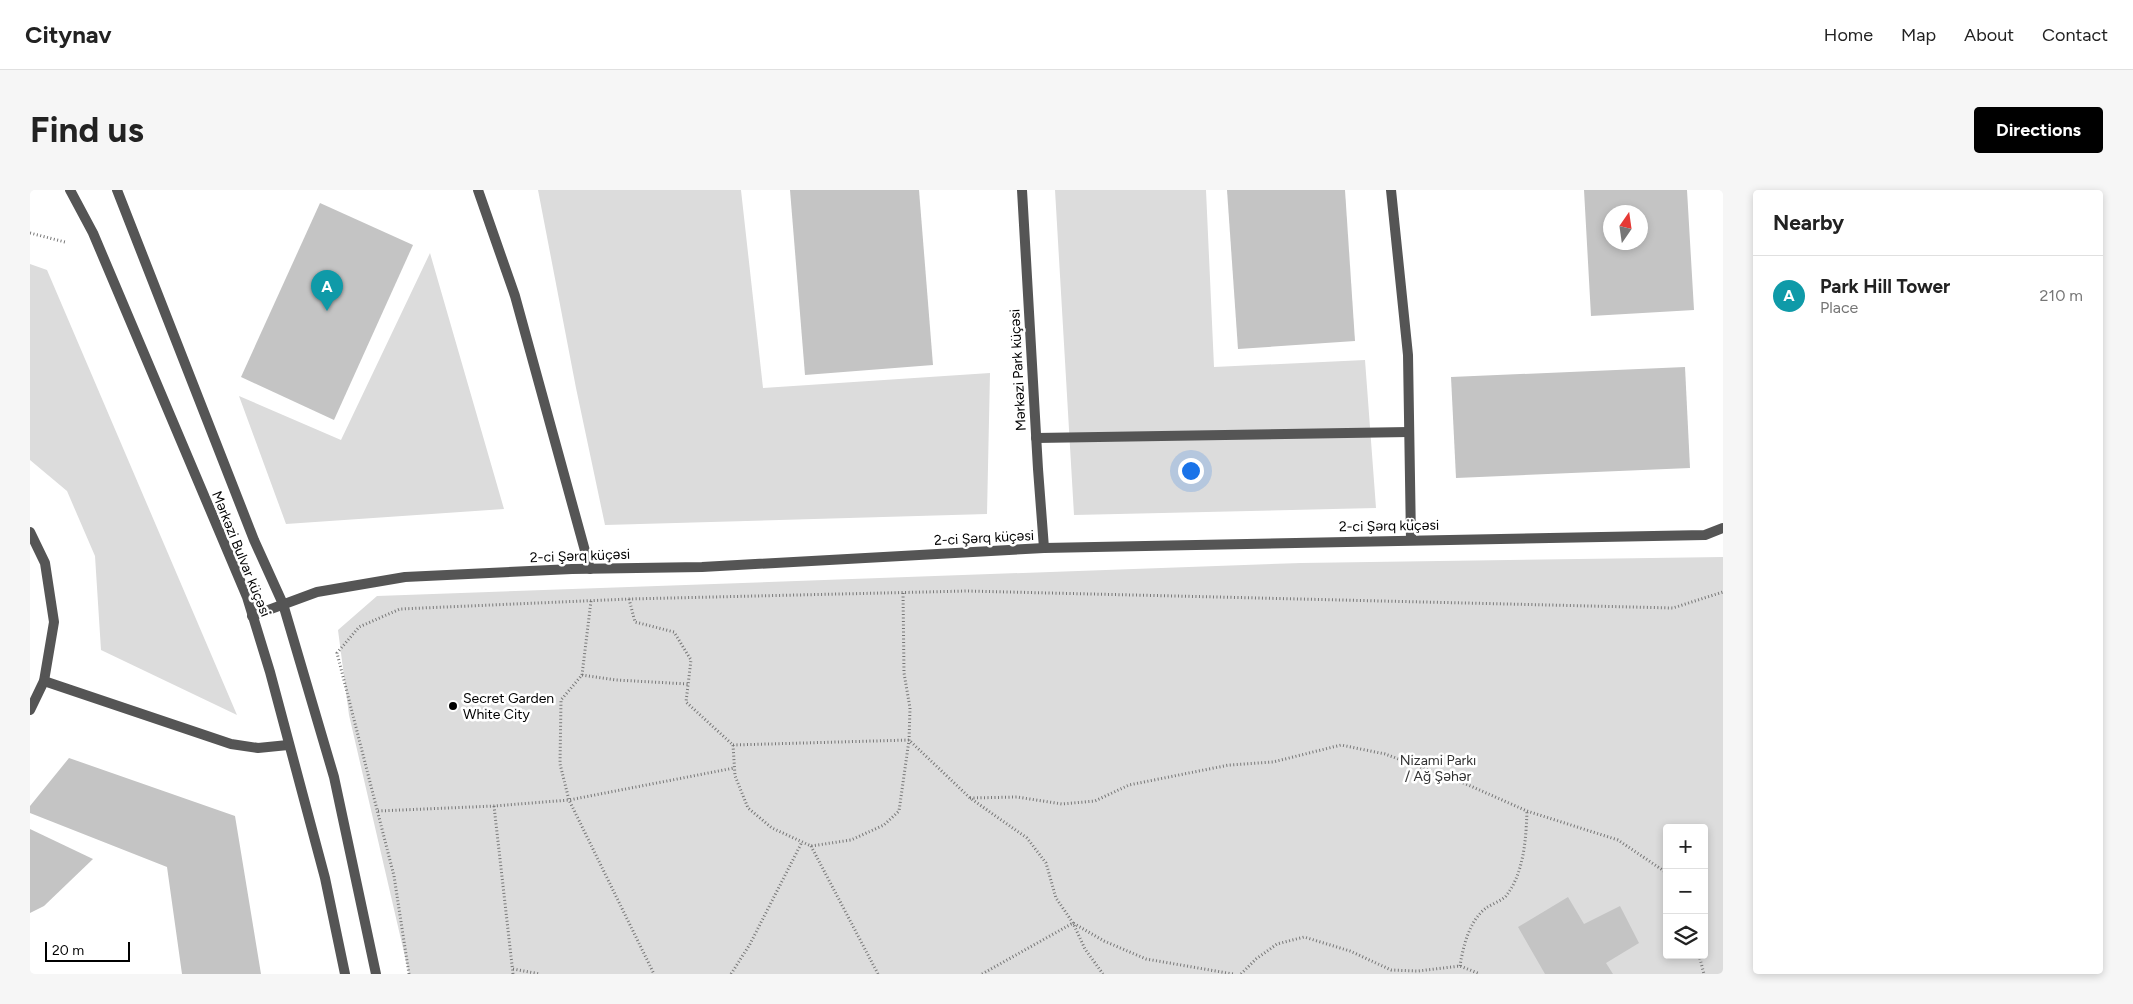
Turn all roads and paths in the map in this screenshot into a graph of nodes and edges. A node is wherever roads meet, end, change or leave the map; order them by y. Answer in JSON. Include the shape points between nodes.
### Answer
{"nodes":[{"id":1,"x":70,"y":190,"type":"edge"},
{"id":2,"x":117,"y":190,"type":"edge"},
{"id":3,"x":478,"y":190,"type":"edge"},
{"id":4,"x":1022,"y":190,"type":"edge"},
{"id":5,"x":1391,"y":190,"type":"edge"},
{"id":6,"x":30,"y":233,"type":"edge"},
{"id":7,"x":65,"y":242,"type":"dead end"},
{"id":8,"x":1409,"y":432,"type":"junction"},
{"id":9,"x":1036,"y":438,"type":"junction"},
{"id":10,"x":1723,"y":528,"type":"edge"},
{"id":11,"x":30,"y":532,"type":"edge"},
{"id":12,"x":1411,"y":540,"type":"junction"},
{"id":13,"x":1044,"y":548,"type":"junction"},
{"id":14,"x":590,"y":569,"type":"junction"},
{"id":15,"x":904,"y":591,"type":"junction"},
{"id":16,"x":1723,"y":592,"type":"edge"},
{"id":17,"x":629,"y":599,"type":"junction"},
{"id":18,"x":591,"y":601,"type":"junction"},
{"id":19,"x":282,"y":604,"type":"junction"},
{"id":20,"x":252,"y":616,"type":"junction"},
{"id":21,"x":582,"y":675,"type":"junction"},
{"id":22,"x":44,"y":681,"type":"junction"},
{"id":23,"x":688,"y":684,"type":"junction"},
{"id":24,"x":30,"y":710,"type":"edge"},
{"id":25,"x":909,"y":740,"type":"junction"},
{"id":26,"x":288,"y":745,"type":"junction"},
{"id":27,"x":733,"y":745,"type":"junction"},
{"id":28,"x":734,"y":768,"type":"junction"},
{"id":29,"x":970,"y":798,"type":"junction"},
{"id":30,"x":569,"y":800,"type":"junction"},
{"id":31,"x":494,"y":806,"type":"junction"},
{"id":32,"x":378,"y":811,"type":"junction"},
{"id":33,"x":1528,"y":812,"type":"junction"},
{"id":34,"x":802,"y":842,"type":"junction"},
{"id":35,"x":811,"y":846,"type":"junction"},
{"id":36,"x":1663,"y":870,"type":"edge"},
{"id":37,"x":1073,"y":923,"type":"junction"},
{"id":38,"x":1700,"y":959,"type":"edge"},
{"id":39,"x":1460,"y":966,"type":"junction"},
{"id":40,"x":513,"y":972,"type":"edge"},
{"id":41,"x":345,"y":974,"type":"edge"},
{"id":42,"x":376,"y":974,"type":"edge"},
{"id":43,"x":409,"y":974,"type":"edge"},
{"id":44,"x":540,"y":974,"type":"edge"},
{"id":45,"x":654,"y":974,"type":"edge"},
{"id":46,"x":731,"y":974,"type":"edge"},
{"id":47,"x":878,"y":974,"type":"edge"},
{"id":48,"x":982,"y":974,"type":"edge"},
{"id":49,"x":1103,"y":974,"type":"edge"},
{"id":50,"x":1233,"y":974,"type":"edge"},
{"id":51,"x":1240,"y":974,"type":"edge"},
{"id":52,"x":1480,"y":974,"type":"edge"},
{"id":53,"x":1704,"y":974,"type":"edge"}],
"edges":[{"from":1,"to":20,"type":"street","name":"Mərkəzi Bulvar küçəsi","via":[[93,232],[247,597]]},
{"from":2,"to":19,"type":"street","name":"Mərkəzi Bulvar küçəsi"},
{"from":3,"to":14,"type":"street","via":[[515,296]]},
{"from":4,"to":9,"type":"street","name":"Mərkəzi Park küçəsi"},
{"from":5,"to":8,"type":"street","via":[[1408,355]]},
{"from":6,"to":7,"type":"path"},
{"from":8,"to":9,"type":"street"},
{"from":8,"to":12,"type":"street"},
{"from":9,"to":13,"type":"street","name":"Mərkəzi Park küçəsi"},
{"from":10,"to":12,"type":"street","name":"2-ci Şərq küçəsi","via":[[1705,535]]},
{"from":11,"to":22,"type":"street","via":[[45,563],[54,622]]},
{"from":12,"to":13,"type":"street","name":"2-ci Şərq küçəsi"},
{"from":13,"to":14,"type":"street","name":"2-ci Şərq küçəsi","via":[[702,567]]},
{"from":14,"to":19,"type":"street","name":"2-ci Şərq küçəsi","via":[[405,577],[317,592]]},
{"from":15,"to":16,"type":"path","via":[[1673,608]]},
{"from":15,"to":17,"type":"path"},
{"from":15,"to":25,"type":"path","via":[[904,673],[910,708]]},
{"from":17,"to":18,"type":"path"},
{"from":17,"to":23,"type":"path","via":[[635,622],[674,632],[691,660]]},
{"from":18,"to":21,"type":"path"},
{"from":18,"to":32,"type":"path","via":[[400,609],[359,627],[337,653]]},
{"from":19,"to":20,"type":"street","name":"2-ci Şərq küçəsi"},
{"from":19,"to":42,"type":"street","name":"Mərkəzi Bulvar küçəsi","via":[[334,776]]},
{"from":20,"to":26,"type":"street","name":"Mərkəzi Bulvar küçəsi"},
{"from":21,"to":23,"type":"path"},
{"from":21,"to":30,"type":"path","via":[[562,700],[560,764]]},
{"from":22,"to":24,"type":"street"},
{"from":22,"to":26,"type":"street","via":[[231,744],[258,748]]},
{"from":23,"to":27,"type":"path","via":[[686,702]]},
{"from":25,"to":27,"type":"path"},
{"from":25,"to":29,"type":"path"},
{"from":25,"to":35,"type":"path","via":[[899,811],[884,826],[851,840]]},
{"from":26,"to":41,"type":"street","name":"Mərkəzi Bulvar küçəsi","via":[[325,878]]},
{"from":27,"to":28,"type":"path"},
{"from":28,"to":30,"type":"path"},
{"from":28,"to":34,"type":"path","via":[[748,808],[772,828]]},
{"from":29,"to":33,"type":"path","via":[[1017,797],[1062,804],[1095,801],[1129,785],[1229,765],[1273,762],[1341,745],[1385,754],[1466,784]]},
{"from":29,"to":37,"type":"path","via":[[1027,838],[1046,863],[1056,898]]},
{"from":30,"to":31,"type":"path"},
{"from":30,"to":45,"type":"path"},
{"from":31,"to":32,"type":"path"},
{"from":31,"to":40,"type":"path"},
{"from":32,"to":43,"type":"path","via":[[394,876]]},
{"from":33,"to":36,"type":"path","via":[[1618,840]]},
{"from":33,"to":39,"type":"path","via":[[1522,863],[1505,897],[1484,909],[1474,923],[1464,943]]},
{"from":34,"to":35,"type":"path"},
{"from":34,"to":46,"type":"path","via":[[750,944]]},
{"from":35,"to":47,"type":"path"},
{"from":37,"to":48,"type":"path"},
{"from":37,"to":49,"type":"path","via":[[1085,949]]},
{"from":37,"to":50,"type":"path","via":[[1146,959]]},
{"from":38,"to":53,"type":"path"},
{"from":39,"to":51,"type":"path","via":[[1418,971],[1391,970],[1350,951],[1304,937],[1277,944]]},
{"from":39,"to":52,"type":"path"},
{"from":40,"to":44,"type":"path"}]}
